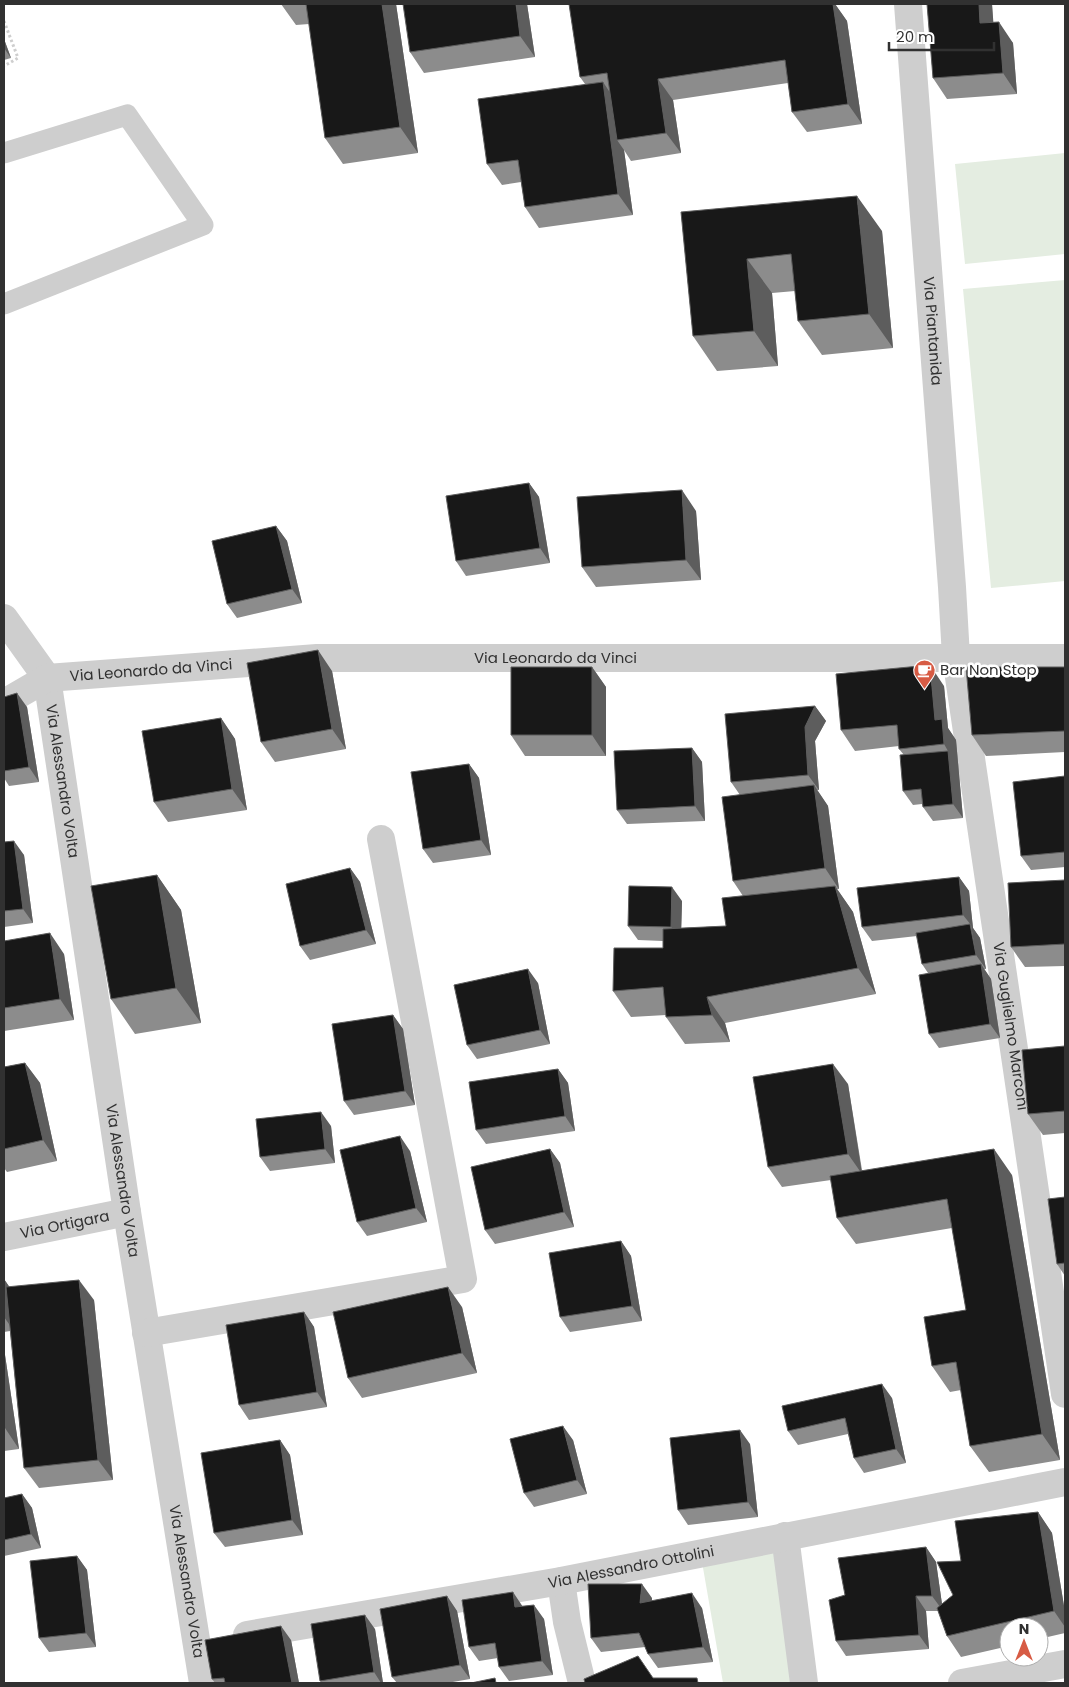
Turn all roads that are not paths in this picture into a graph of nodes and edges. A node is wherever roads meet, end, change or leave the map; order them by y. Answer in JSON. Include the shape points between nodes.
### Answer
{"nodes":[{"id":1,"x":908,"y":4,"type":"edge"},
{"id":2,"x":4,"y":153,"type":"edge"},
{"id":3,"x":4,"y":304,"type":"edge"},
{"id":4,"x":4,"y":618,"type":"edge"},
{"id":5,"x":956,"y":657,"type":"junction"},
{"id":6,"x":1065,"y":658,"type":"edge"},
{"id":7,"x":47,"y":678,"type":"junction"},
{"id":8,"x":4,"y":703,"type":"edge"},
{"id":9,"x":381,"y":839,"type":"dead end"},
{"id":10,"x":127,"y":1212,"type":"junction"},
{"id":11,"x":4,"y":1237,"type":"edge"},
{"id":12,"x":146,"y":1333,"type":"junction"},
{"id":13,"x":1065,"y":1394,"type":"edge"},
{"id":14,"x":1065,"y":1482,"type":"edge"},
{"id":15,"x":785,"y":1536,"type":"junction"},
{"id":16,"x":561,"y":1581,"type":"junction"},
{"id":17,"x":196,"y":1644,"type":"junction"},
{"id":18,"x":1065,"y":1664,"type":"edge"},
{"id":19,"x":203,"y":1683,"type":"edge"},
{"id":20,"x":582,"y":1683,"type":"edge"},
{"id":21,"x":804,"y":1683,"type":"edge"},
{"id":22,"x":962,"y":1683,"type":"edge"}],
"edges":[{"from":1,"to":5,"type":"street","name":"Via Piantanida"},
{"from":2,"to":3,"type":"lane","via":[[127,115],[203,225]]},
{"from":4,"to":7,"type":"street"},
{"from":5,"to":6,"type":"street","name":"Via Leonardo da Vinci"},
{"from":5,"to":7,"type":"street","name":"Via Leonardo da Vinci","via":[[317,658]]},
{"from":5,"to":13,"type":"street","name":"Via Guglielmo Marconi"},
{"from":7,"to":8,"type":"street"},
{"from":7,"to":10,"type":"street","name":"Via Alessandro Volta"},
{"from":9,"to":12,"type":"street","via":[[463,1279]]},
{"from":10,"to":11,"type":"street","name":"Via Ortigara"},
{"from":10,"to":12,"type":"street","name":"Via Alessandro Volta"},
{"from":12,"to":17,"type":"street","name":"Via Alessandro Volta"},
{"from":14,"to":15,"type":"street","name":"Via Alessandro Ottolini"},
{"from":15,"to":16,"type":"street","name":"Via Alessandro Ottolini"},
{"from":15,"to":21,"type":"street"},
{"from":16,"to":17,"type":"street","name":"Via Alessandro Ottolini"},
{"from":16,"to":20,"type":"street"},
{"from":17,"to":19,"type":"street","name":"Via Alessandro Volta"},
{"from":18,"to":22,"type":"street"}]}
